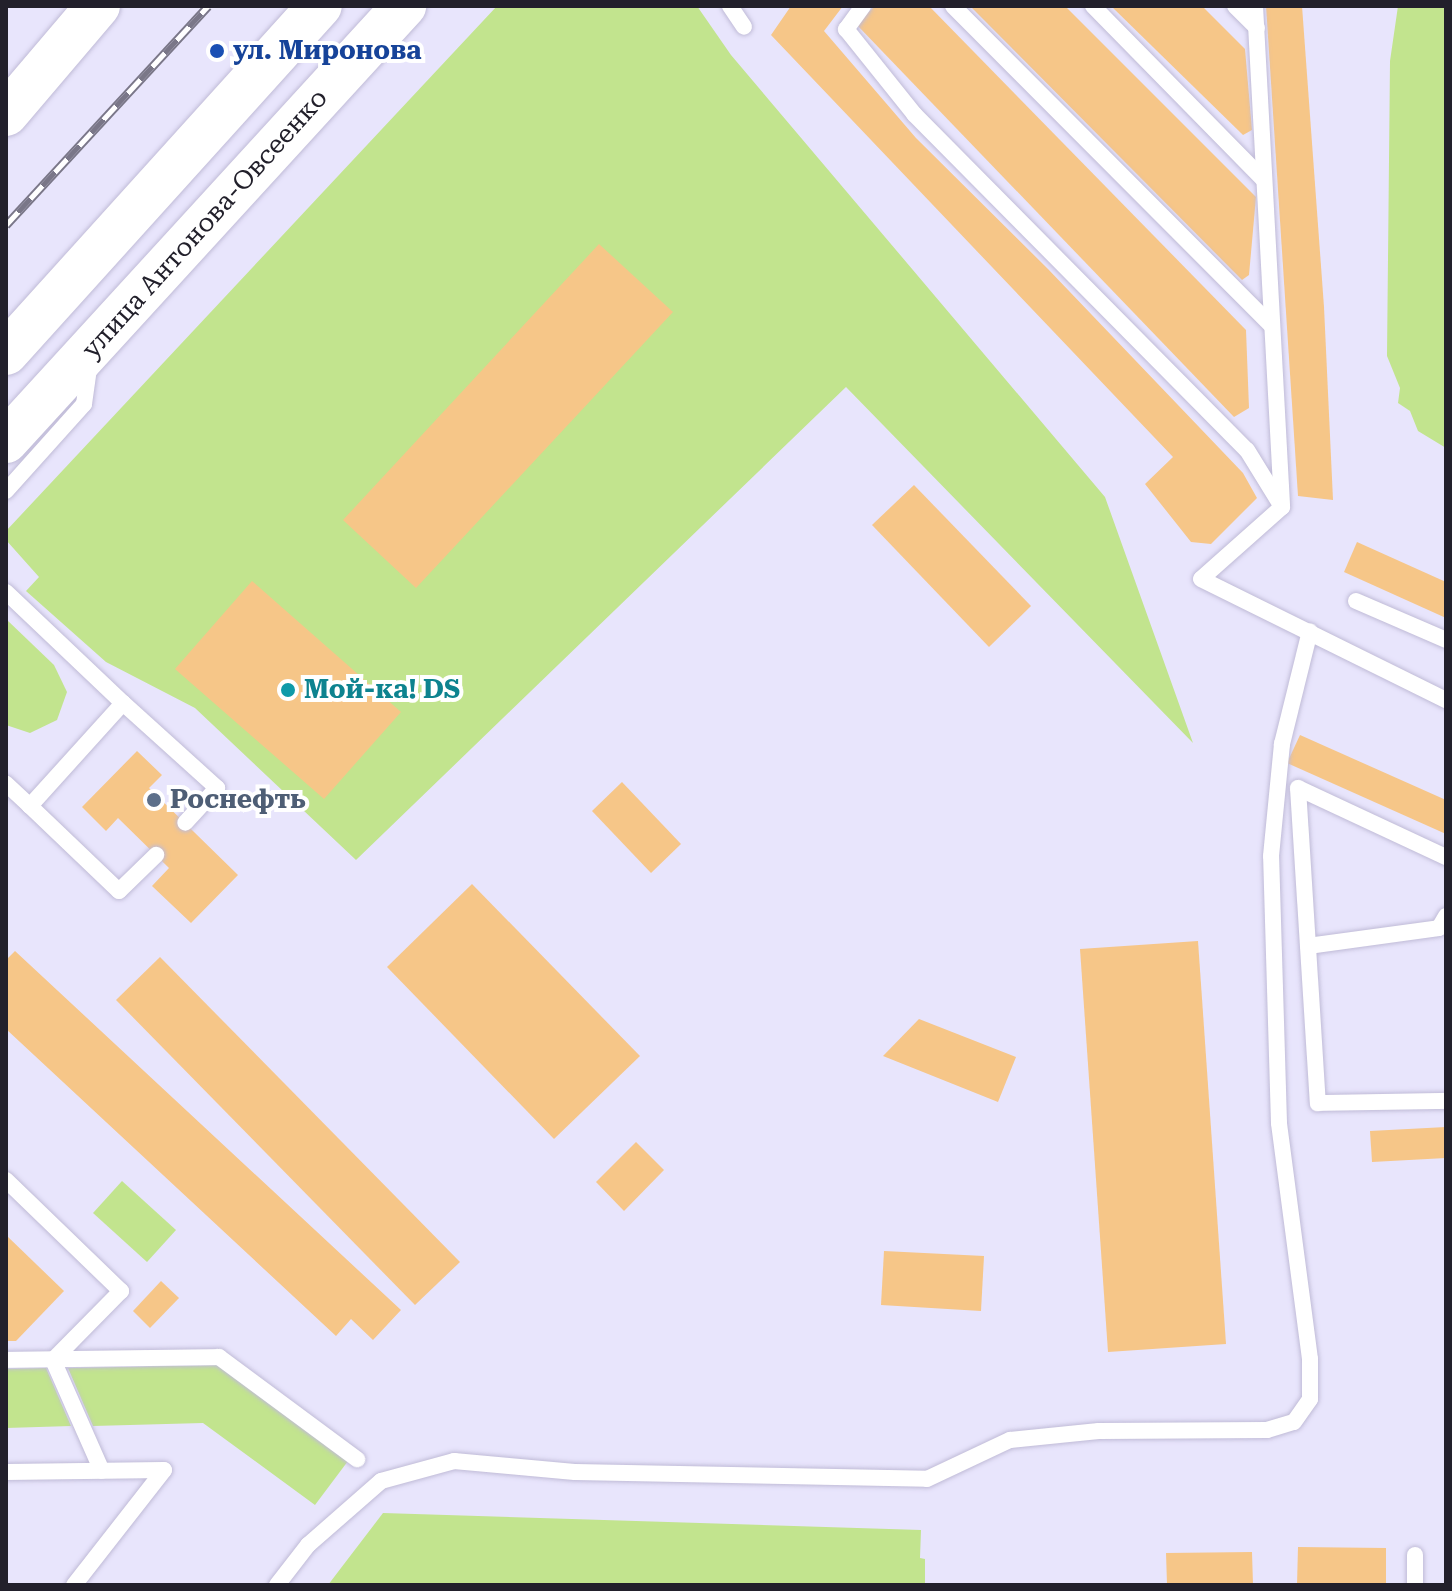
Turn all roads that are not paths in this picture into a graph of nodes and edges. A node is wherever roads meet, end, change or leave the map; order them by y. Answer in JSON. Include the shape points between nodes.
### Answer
{"nodes":[{"id":1,"x":98,"y":6,"type":"edge"},
{"id":2,"x":320,"y":6,"type":"edge"},
{"id":3,"x":404,"y":6,"type":"edge"},
{"id":4,"x":730,"y":6,"type":"edge"},
{"id":5,"x":863,"y":6,"type":"edge"},
{"id":6,"x":953,"y":6,"type":"edge"},
{"id":7,"x":1093,"y":6,"type":"edge"},
{"id":8,"x":1235,"y":6,"type":"edge"},
{"id":9,"x":1255,"y":6,"type":"edge"},
{"id":10,"x":744,"y":27,"type":"dead end"},
{"id":11,"x":1257,"y":28,"type":"junction"},
{"id":12,"x":6,"y":114,"type":"edge"},
{"id":13,"x":1264,"y":180,"type":"junction"},
{"id":14,"x":1272,"y":326,"type":"junction"},
{"id":15,"x":92,"y":348,"type":"junction"},
{"id":16,"x":6,"y":353,"type":"edge"},
{"id":17,"x":6,"y":441,"type":"edge"},
{"id":18,"x":6,"y":491,"type":"edge"},
{"id":19,"x":1282,"y":507,"type":"junction"},
{"id":20,"x":6,"y":592,"type":"edge"},
{"id":21,"x":1356,"y":601,"type":"dead end"},
{"id":22,"x":1310,"y":631,"type":"junction"},
{"id":23,"x":1446,"y":640,"type":"edge"},
{"id":24,"x":1446,"y":700,"type":"edge"},
{"id":25,"x":123,"y":703,"type":"junction"},
{"id":26,"x":6,"y":784,"type":"edge"},
{"id":27,"x":30,"y":806,"type":"junction"},
{"id":28,"x":185,"y":823,"type":"dead end"},
{"id":29,"x":156,"y":855,"type":"dead end"},
{"id":30,"x":1446,"y":857,"type":"edge"},
{"id":31,"x":1446,"y":916,"type":"edge"},
{"id":32,"x":1308,"y":946,"type":"junction"},
{"id":33,"x":1446,"y":1101,"type":"edge"},
{"id":34,"x":6,"y":1180,"type":"edge"},
{"id":35,"x":6,"y":1360,"type":"edge"},
{"id":36,"x":53,"y":1360,"type":"junction"},
{"id":37,"x":357,"y":1459,"type":"dead end"},
{"id":38,"x":102,"y":1471,"type":"junction"},
{"id":39,"x":6,"y":1472,"type":"edge"},
{"id":40,"x":1415,"y":1555,"type":"dead end"},
{"id":41,"x":74,"y":1585,"type":"edge"},
{"id":42,"x":277,"y":1585,"type":"edge"},
{"id":43,"x":1415,"y":1585,"type":"edge"}],
"edges":[{"from":1,"to":12,"type":"main road"},
{"from":2,"to":16,"type":"main road"},
{"from":3,"to":15,"type":"main road","name":"улица Антонова-Овсеенко"},
{"from":4,"to":10,"type":"lane"},
{"from":5,"to":19,"type":"lane","via":[[846,29],[914,114],[1247,450]]},
{"from":6,"to":14,"type":"lane"},
{"from":7,"to":13,"type":"lane"},
{"from":8,"to":11,"type":"lane"},
{"from":9,"to":11,"type":"lane"},
{"from":11,"to":13,"type":"lane"},
{"from":13,"to":14,"type":"lane"},
{"from":14,"to":19,"type":"lane"},
{"from":15,"to":17,"type":"main road","name":"улица Антонова-Овсеенко"},
{"from":15,"to":18,"type":"lane","via":[[84,404]]},
{"from":19,"to":22,"type":"lane","via":[[1201,579]]},
{"from":20,"to":25,"type":"lane"},
{"from":21,"to":23,"type":"lane"},
{"from":22,"to":24,"type":"lane"},
{"from":22,"to":42,"type":"lane","via":[[1282,744],[1271,856],[1279,1123],[1310,1359],[1310,1399],[1294,1422],[1267,1430],[1099,1431],[1010,1440],[927,1479],[575,1472],[454,1461],[381,1481],[308,1545]]},
{"from":25,"to":27,"type":"lane"},
{"from":25,"to":28,"type":"lane","via":[[217,788]]},
{"from":26,"to":27,"type":"lane"},
{"from":27,"to":29,"type":"lane","via":[[119,891]]},
{"from":30,"to":32,"type":"lane","via":[[1298,788]]},
{"from":31,"to":32,"type":"lane","via":[[1439,928]]},
{"from":32,"to":33,"type":"lane","via":[[1318,1103]]},
{"from":34,"to":36,"type":"lane","via":[[121,1291]]},
{"from":35,"to":36,"type":"lane"},
{"from":36,"to":37,"type":"lane","via":[[219,1357]]},
{"from":36,"to":38,"type":"lane"},
{"from":38,"to":39,"type":"lane"},
{"from":38,"to":41,"type":"lane","via":[[164,1470]]},
{"from":40,"to":43,"type":"lane"}]}
